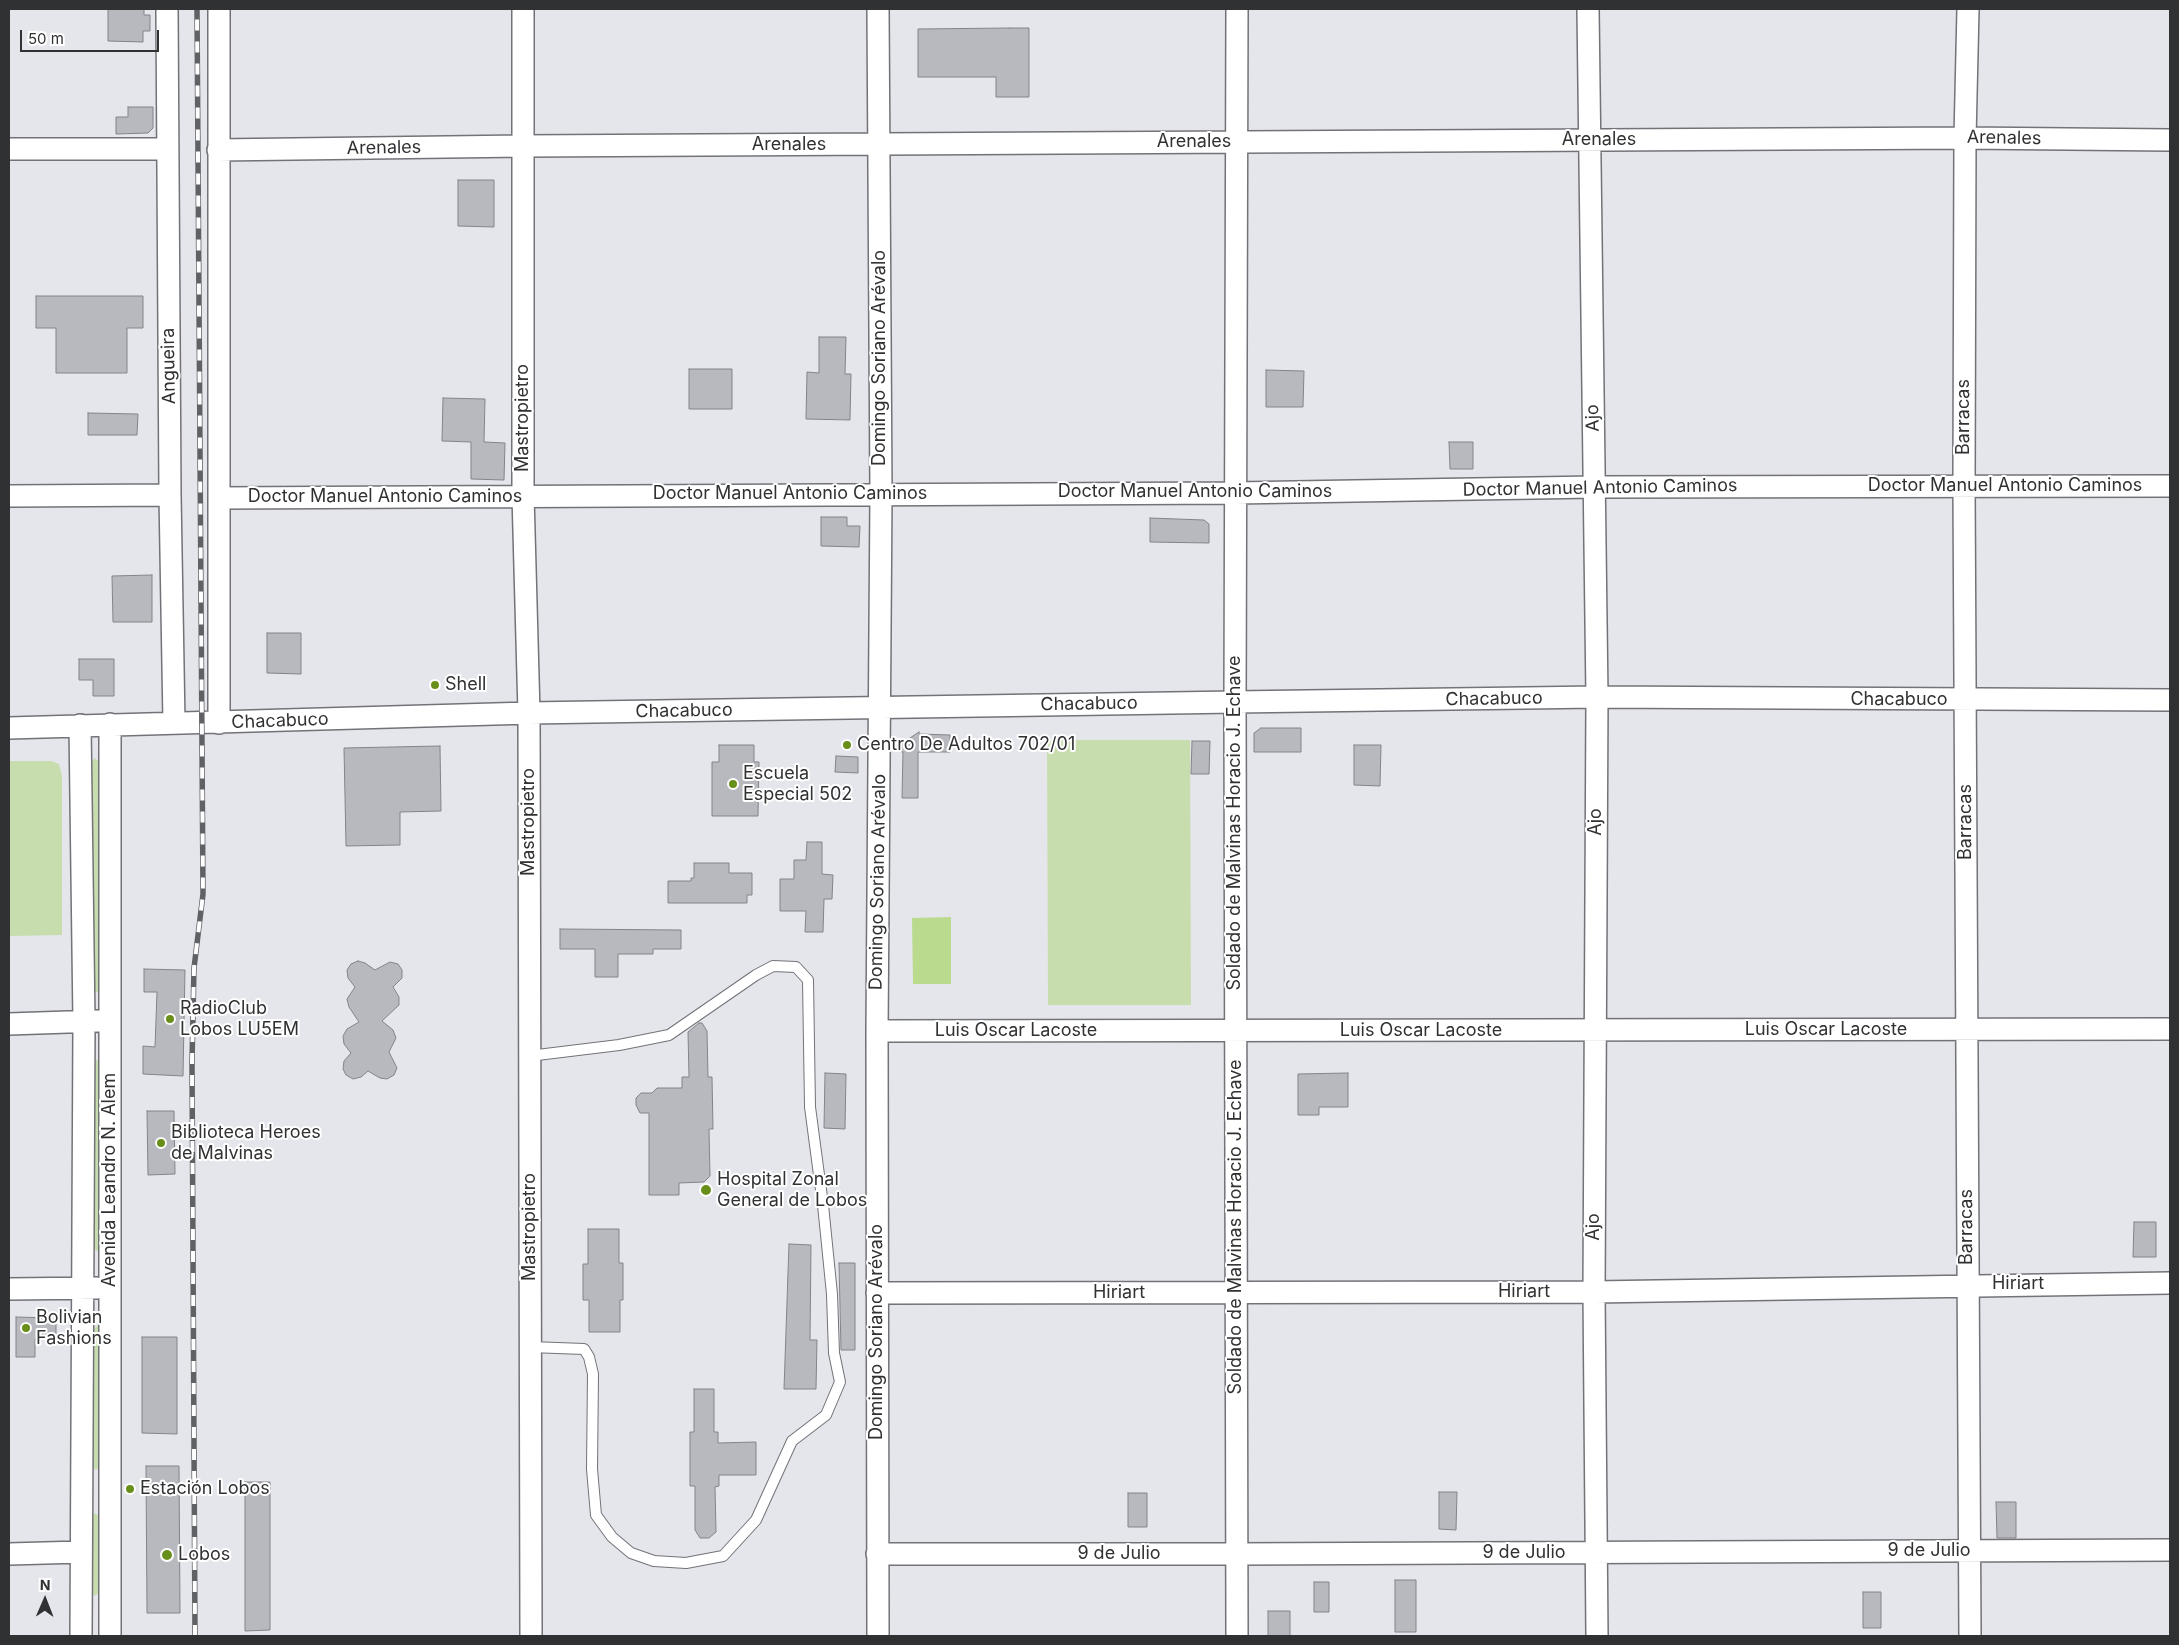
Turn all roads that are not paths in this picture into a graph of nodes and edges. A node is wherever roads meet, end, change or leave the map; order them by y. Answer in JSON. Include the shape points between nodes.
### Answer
{"nodes":[{"id":1,"x":167,"y":9,"type":"edge"},
{"id":2,"x":219,"y":9,"type":"edge"},
{"id":3,"x":523,"y":9,"type":"edge"},
{"id":4,"x":878,"y":9,"type":"edge"},
{"id":5,"x":1237,"y":9,"type":"edge"},
{"id":6,"x":1588,"y":9,"type":"edge"},
{"id":7,"x":1968,"y":9,"type":"edge"},
{"id":8,"x":1965,"y":138,"type":"junction"},
{"id":9,"x":2170,"y":140,"type":"edge"},
{"id":10,"x":1589,"y":141,"type":"junction"},
{"id":11,"x":1238,"y":142,"type":"junction"},
{"id":12,"x":879,"y":144,"type":"junction"},
{"id":13,"x":523,"y":146,"type":"junction"},
{"id":14,"x":9,"y":149,"type":"edge"},
{"id":15,"x":167,"y":150,"type":"junction"},
{"id":16,"x":218,"y":150,"type":"junction"},
{"id":17,"x":1964,"y":486,"type":"junction"},
{"id":18,"x":2170,"y":486,"type":"edge"},
{"id":19,"x":1594,"y":487,"type":"junction"},
{"id":20,"x":1235,"y":493,"type":"junction"},
{"id":21,"x":881,"y":494,"type":"junction"},
{"id":22,"x":170,"y":495,"type":"junction"},
{"id":23,"x":523,"y":495,"type":"junction"},
{"id":24,"x":9,"y":496,"type":"edge"},
{"id":25,"x":219,"y":498,"type":"junction"},
{"id":26,"x":1597,"y":698,"type":"junction"},
{"id":27,"x":1966,"y":700,"type":"junction"},
{"id":28,"x":2170,"y":700,"type":"edge"},
{"id":29,"x":1234,"y":702,"type":"junction"},
{"id":30,"x":880,"y":707,"type":"junction"},
{"id":31,"x":528,"y":713,"type":"junction"},
{"id":32,"x":219,"y":722,"type":"junction"},
{"id":33,"x":174,"y":723,"type":"junction"},
{"id":34,"x":110,"y":724,"type":"junction"},
{"id":35,"x":80,"y":725,"type":"junction"},
{"id":36,"x":9,"y":728,"type":"edge"},
{"id":37,"x":111,"y":1021,"type":"junction"},
{"id":38,"x":84,"y":1022,"type":"junction"},
{"id":39,"x":9,"y":1024,"type":"edge"},
{"id":40,"x":1966,"y":1029,"type":"junction"},
{"id":41,"x":2170,"y":1029,"type":"edge"},
{"id":42,"x":1235,"y":1030,"type":"junction"},
{"id":43,"x":876,"y":1031,"type":"junction"},
{"id":44,"x":1594,"y":1032,"type":"junction"},
{"id":45,"x":529,"y":1056,"type":"junction"},
{"id":46,"x":2170,"y":1283,"type":"edge"},
{"id":47,"x":1967,"y":1284,"type":"junction"},
{"id":48,"x":9,"y":1288,"type":"edge"},
{"id":49,"x":83,"y":1288,"type":"junction"},
{"id":50,"x":110,"y":1288,"type":"junction"},
{"id":51,"x":1237,"y":1292,"type":"junction"},
{"id":52,"x":1594,"y":1292,"type":"junction"},
{"id":53,"x":877,"y":1293,"type":"junction"},
{"id":54,"x":530,"y":1347,"type":"junction"},
{"id":55,"x":82,"y":1487,"type":"junction"},
{"id":56,"x":110,"y":1487,"type":"junction"},
{"id":57,"x":2170,"y":1550,"type":"edge"},
{"id":58,"x":1969,"y":1551,"type":"junction"},
{"id":59,"x":81,"y":1552,"type":"junction"},
{"id":60,"x":1596,"y":1553,"type":"junction"},
{"id":61,"x":9,"y":1554,"type":"edge"},
{"id":62,"x":877,"y":1554,"type":"junction"},
{"id":63,"x":1237,"y":1554,"type":"junction"},
{"id":64,"x":81,"y":1630,"type":"edge"},
{"id":65,"x":110,"y":1630,"type":"edge"},
{"id":66,"x":531,"y":1636,"type":"edge"},
{"id":67,"x":878,"y":1636,"type":"edge"},
{"id":68,"x":1236,"y":1636,"type":"edge"},
{"id":69,"x":1597,"y":1636,"type":"edge"},
{"id":70,"x":1970,"y":1636,"type":"edge"}],
"edges":[{"from":1,"to":15,"type":"street","name":"Angueira"},
{"from":2,"to":16,"type":"street"},
{"from":3,"to":13,"type":"street","name":"Mastropietro"},
{"from":4,"to":12,"type":"street","name":"Domingo Soriano Arévalo"},
{"from":5,"to":11,"type":"street","name":"Soldado de Malvinas Horacio J. Echave"},
{"from":6,"to":10,"type":"street","name":"Ajo"},
{"from":7,"to":8,"type":"street","name":"Barracas"},
{"from":8,"to":9,"type":"street","name":"Arenales"},
{"from":8,"to":10,"type":"street","name":"Arenales"},
{"from":8,"to":17,"type":"street","name":"Barracas"},
{"from":10,"to":11,"type":"street","name":"Arenales"},
{"from":10,"to":19,"type":"street","name":"Ajo"},
{"from":11,"to":12,"type":"street","name":"Arenales"},
{"from":11,"to":20,"type":"street","name":"Soldado de Malvinas Horacio J. Echave"},
{"from":12,"to":13,"type":"street","name":"Arenales"},
{"from":12,"to":21,"type":"street","name":"Domingo Soriano Arévalo"},
{"from":13,"to":16,"type":"street","name":"Arenales"},
{"from":13,"to":23,"type":"street","name":"Mastropietro"},
{"from":14,"to":15,"type":"street"},
{"from":15,"to":22,"type":"street","name":"Angueira"},
{"from":16,"to":25,"type":"street"},
{"from":17,"to":18,"type":"street","name":"Doctor Manuel Antonio Caminos"},
{"from":17,"to":19,"type":"street","name":"Doctor Manuel Antonio Caminos"},
{"from":17,"to":27,"type":"street","name":"Barracas"},
{"from":19,"to":20,"type":"street","name":"Doctor Manuel Antonio Caminos"},
{"from":19,"to":26,"type":"street","name":"Ajo"},
{"from":20,"to":21,"type":"street","name":"Doctor Manuel Antonio Caminos"},
{"from":20,"to":29,"type":"street","name":"Soldado de Malvinas Horacio J. Echave"},
{"from":21,"to":23,"type":"street","name":"Doctor Manuel Antonio Caminos"},
{"from":21,"to":30,"type":"street","name":"Domingo Soriano Arévalo"},
{"from":22,"to":24,"type":"street"},
{"from":22,"to":33,"type":"street","name":"Angueira"},
{"from":23,"to":25,"type":"street","name":"Doctor Manuel Antonio Caminos"},
{"from":23,"to":31,"type":"street","name":"Mastropietro"},
{"from":25,"to":32,"type":"street"},
{"from":26,"to":27,"type":"street","name":"Chacabuco"},
{"from":26,"to":29,"type":"street","name":"Chacabuco"},
{"from":26,"to":44,"type":"street","name":"Ajo"},
{"from":27,"to":28,"type":"street","name":"Chacabuco"},
{"from":27,"to":40,"type":"street","name":"Barracas"},
{"from":29,"to":30,"type":"street","name":"Chacabuco"},
{"from":29,"to":42,"type":"street","name":"Soldado de Malvinas Horacio J. Echave"},
{"from":30,"to":31,"type":"street","name":"Chacabuco"},
{"from":30,"to":43,"type":"street","name":"Domingo Soriano Arévalo"},
{"from":31,"to":32,"type":"street","name":"Chacabuco"},
{"from":31,"to":45,"type":"street","name":"Mastropietro"},
{"from":32,"to":33,"type":"street","name":"Chacabuco"},
{"from":33,"to":34,"type":"street","name":"Chacabuco"},
{"from":34,"to":35,"type":"street","name":"Chacabuco"},
{"from":34,"to":37,"type":"street","name":"Avenida Leandro N. Alem"},
{"from":35,"to":36,"type":"street","name":"Chacabuco"},
{"from":35,"to":38,"type":"street","name":"Avenida Leandro N. Alem"},
{"from":37,"to":38,"type":"street"},
{"from":37,"to":50,"type":"street","name":"Avenida Leandro N. Alem"},
{"from":38,"to":39,"type":"street"},
{"from":38,"to":49,"type":"street","name":"Avenida Leandro N. Alem"},
{"from":40,"to":41,"type":"street","name":"Luis Oscar Lacoste"},
{"from":40,"to":44,"type":"street","name":"Luis Oscar Lacoste"},
{"from":40,"to":47,"type":"street","name":"Barracas"},
{"from":42,"to":43,"type":"street","name":"Luis Oscar Lacoste"},
{"from":42,"to":44,"type":"street","name":"Luis Oscar Lacoste"},
{"from":42,"to":51,"type":"street","name":"Soldado de Malvinas Horacio J. Echave"},
{"from":43,"to":53,"type":"street","name":"Domingo Soriano Arévalo"},
{"from":44,"to":52,"type":"street","name":"Ajo"},
{"from":45,"to":54,"type":"street","name":"Mastropietro"},
{"from":45,"to":54,"type":"lane","via":[[669,1035],[765,970],[773,966],[796,967],[808,980],[810,1107],[832,1294],[834,1353],[840,1382],[826,1415],[792,1441],[756,1520],[723,1556],[686,1563],[654,1561],[631,1553],[612,1537],[596,1515],[592,1469],[593,1374],[589,1356],[584,1349]]},
{"from":46,"to":47,"type":"street","name":"Hiriart"},
{"from":47,"to":52,"type":"street","name":"Hiriart"},
{"from":47,"to":58,"type":"street","name":"Barracas"},
{"from":48,"to":49,"type":"street"},
{"from":49,"to":50,"type":"street"},
{"from":49,"to":55,"type":"street","name":"Avenida Leandro N. Alem"},
{"from":50,"to":56,"type":"street","name":"Avenida Leandro N. Alem"},
{"from":51,"to":52,"type":"street","name":"Hiriart"},
{"from":51,"to":53,"type":"street","name":"Hiriart"},
{"from":51,"to":63,"type":"street","name":"Soldado de Malvinas Horacio J. Echave"},
{"from":52,"to":60,"type":"street","name":"Ajo"},
{"from":53,"to":62,"type":"street","name":"Domingo Soriano Arévalo"},
{"from":54,"to":66,"type":"street","name":"Mastropietro"},
{"from":55,"to":56,"type":"street"},
{"from":55,"to":59,"type":"street","name":"Avenida Leandro N. Alem"},
{"from":56,"to":65,"type":"street","name":"Avenida Leandro N. Alem"},
{"from":57,"to":58,"type":"street","name":"9 de Julio"},
{"from":58,"to":60,"type":"street","name":"9 de Julio"},
{"from":58,"to":70,"type":"street","name":"Barracas"},
{"from":59,"to":61,"type":"street"},
{"from":59,"to":64,"type":"street","name":"Avenida Leandro N. Alem"},
{"from":60,"to":63,"type":"street","name":"9 de Julio"},
{"from":60,"to":69,"type":"street","name":"Ajo"},
{"from":62,"to":63,"type":"street","name":"9 de Julio"},
{"from":62,"to":67,"type":"street","name":"Domingo Soriano Arévalo"},
{"from":63,"to":68,"type":"street","name":"Soldado de Malvinas Horacio J. Echave"},
{"from":64,"to":65,"type":"street"}]}
